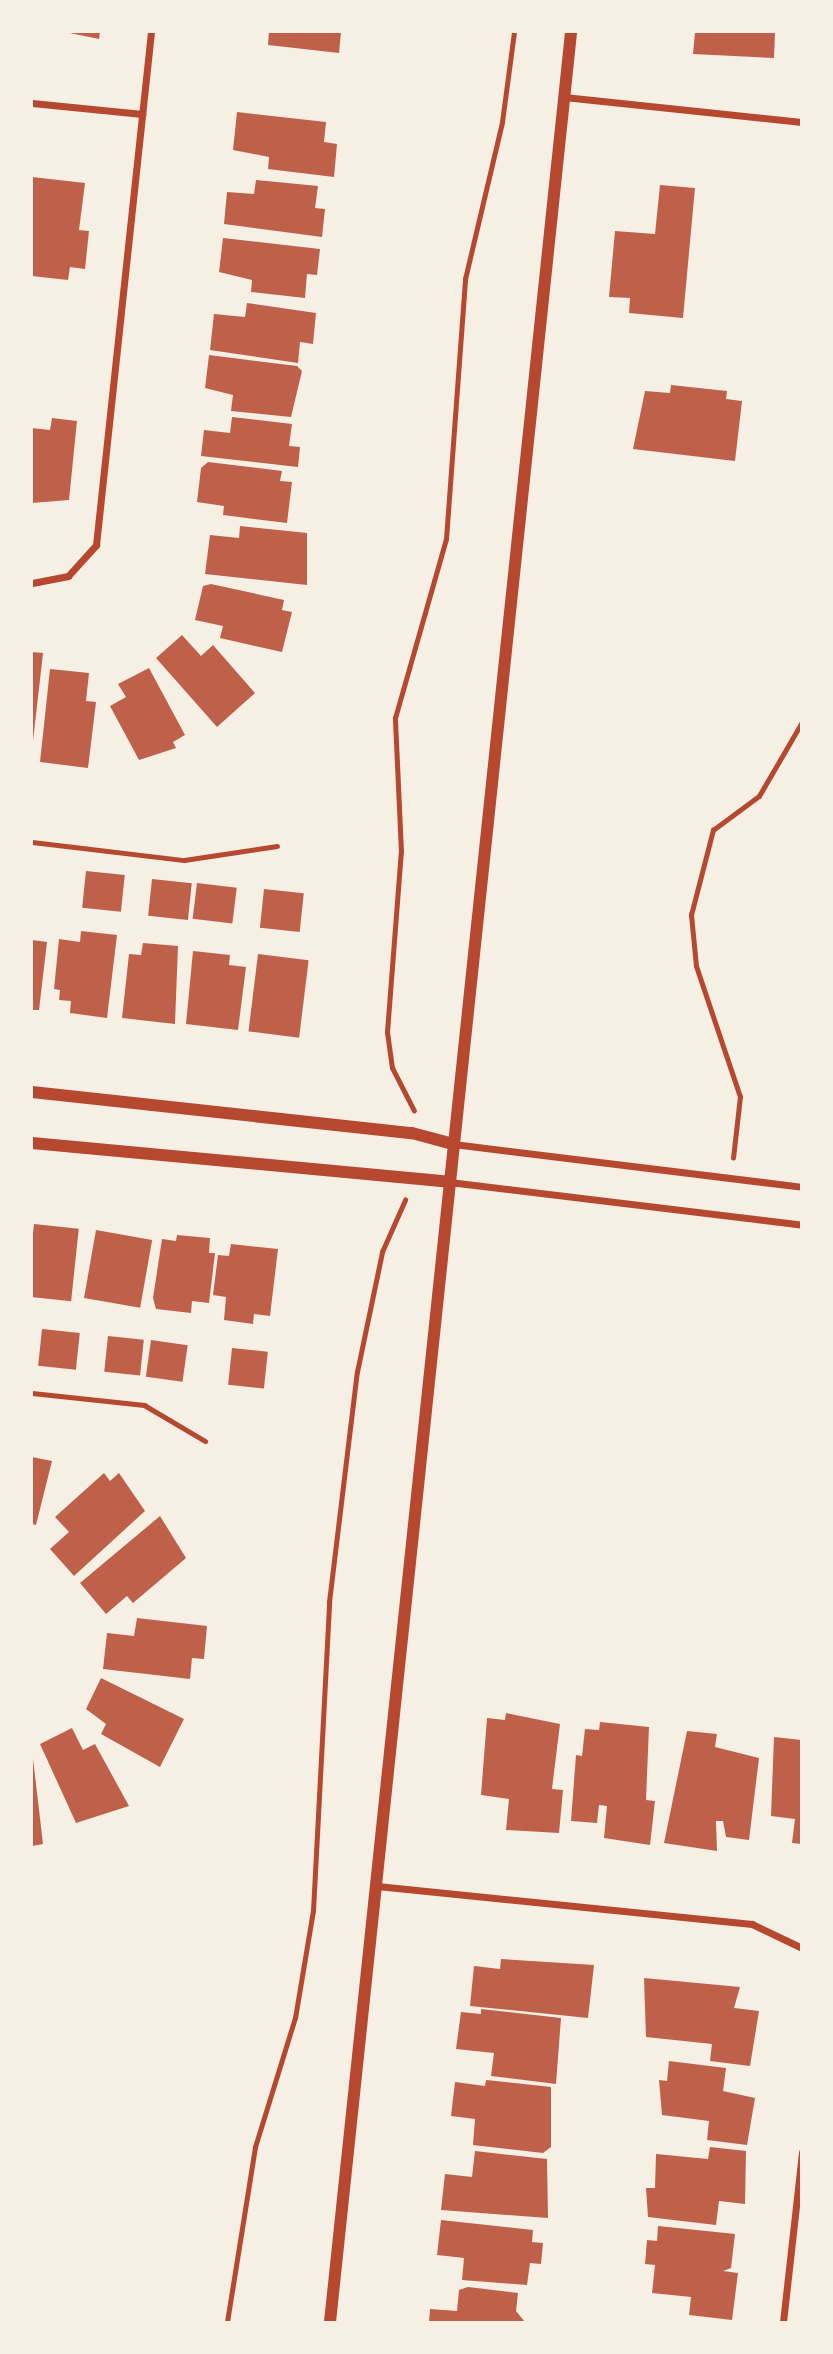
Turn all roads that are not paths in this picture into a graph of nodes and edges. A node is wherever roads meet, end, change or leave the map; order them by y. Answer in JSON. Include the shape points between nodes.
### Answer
{"nodes":[{"id":1,"x":151,"y":32,"type":"edge"},
{"id":2,"x":571,"y":32,"type":"edge"},
{"id":3,"x":564,"y":97,"type":"junction"},
{"id":4,"x":32,"y":103,"type":"edge"},
{"id":5,"x":142,"y":114,"type":"junction"},
{"id":6,"x":802,"y":122,"type":"edge"},
{"id":7,"x":32,"y":583,"type":"edge"},
{"id":8,"x":32,"y":842,"type":"edge"},
{"id":9,"x":278,"y":846,"type":"dead end"},
{"id":10,"x":32,"y":1092,"type":"edge"},
{"id":11,"x":32,"y":1143,"type":"edge"},
{"id":12,"x":453,"y":1144,"type":"junction"},
{"id":13,"x":449,"y":1182,"type":"junction"},
{"id":14,"x":802,"y":1186,"type":"edge"},
{"id":15,"x":802,"y":1225,"type":"edge"},
{"id":16,"x":32,"y":1393,"type":"edge"},
{"id":17,"x":205,"y":1441,"type":"dead end"},
{"id":18,"x":377,"y":1886,"type":"junction"},
{"id":19,"x":802,"y":1948,"type":"edge"},
{"id":20,"x":802,"y":2152,"type":"edge"},
{"id":21,"x":330,"y":2322,"type":"edge"},
{"id":22,"x":783,"y":2322,"type":"edge"}],
"edges":[{"from":1,"to":5,"type":"street"},
{"from":2,"to":3,"type":"street"},
{"from":3,"to":6,"type":"street"},
{"from":3,"to":12,"type":"street"},
{"from":4,"to":5,"type":"street"},
{"from":5,"to":7,"type":"street","via":[[96,545],[77,571]]},
{"from":8,"to":9,"type":"lane","via":[[184,860]]},
{"from":10,"to":12,"type":"street","via":[[412,1133]]},
{"from":11,"to":13,"type":"street"},
{"from":12,"to":13,"type":"street"},
{"from":12,"to":14,"type":"street"},
{"from":13,"to":15,"type":"street"},
{"from":13,"to":18,"type":"street"},
{"from":16,"to":17,"type":"lane","via":[[144,1405]]},
{"from":18,"to":19,"type":"street","via":[[752,1924]]},
{"from":18,"to":21,"type":"street"},
{"from":20,"to":22,"type":"street"}]}
